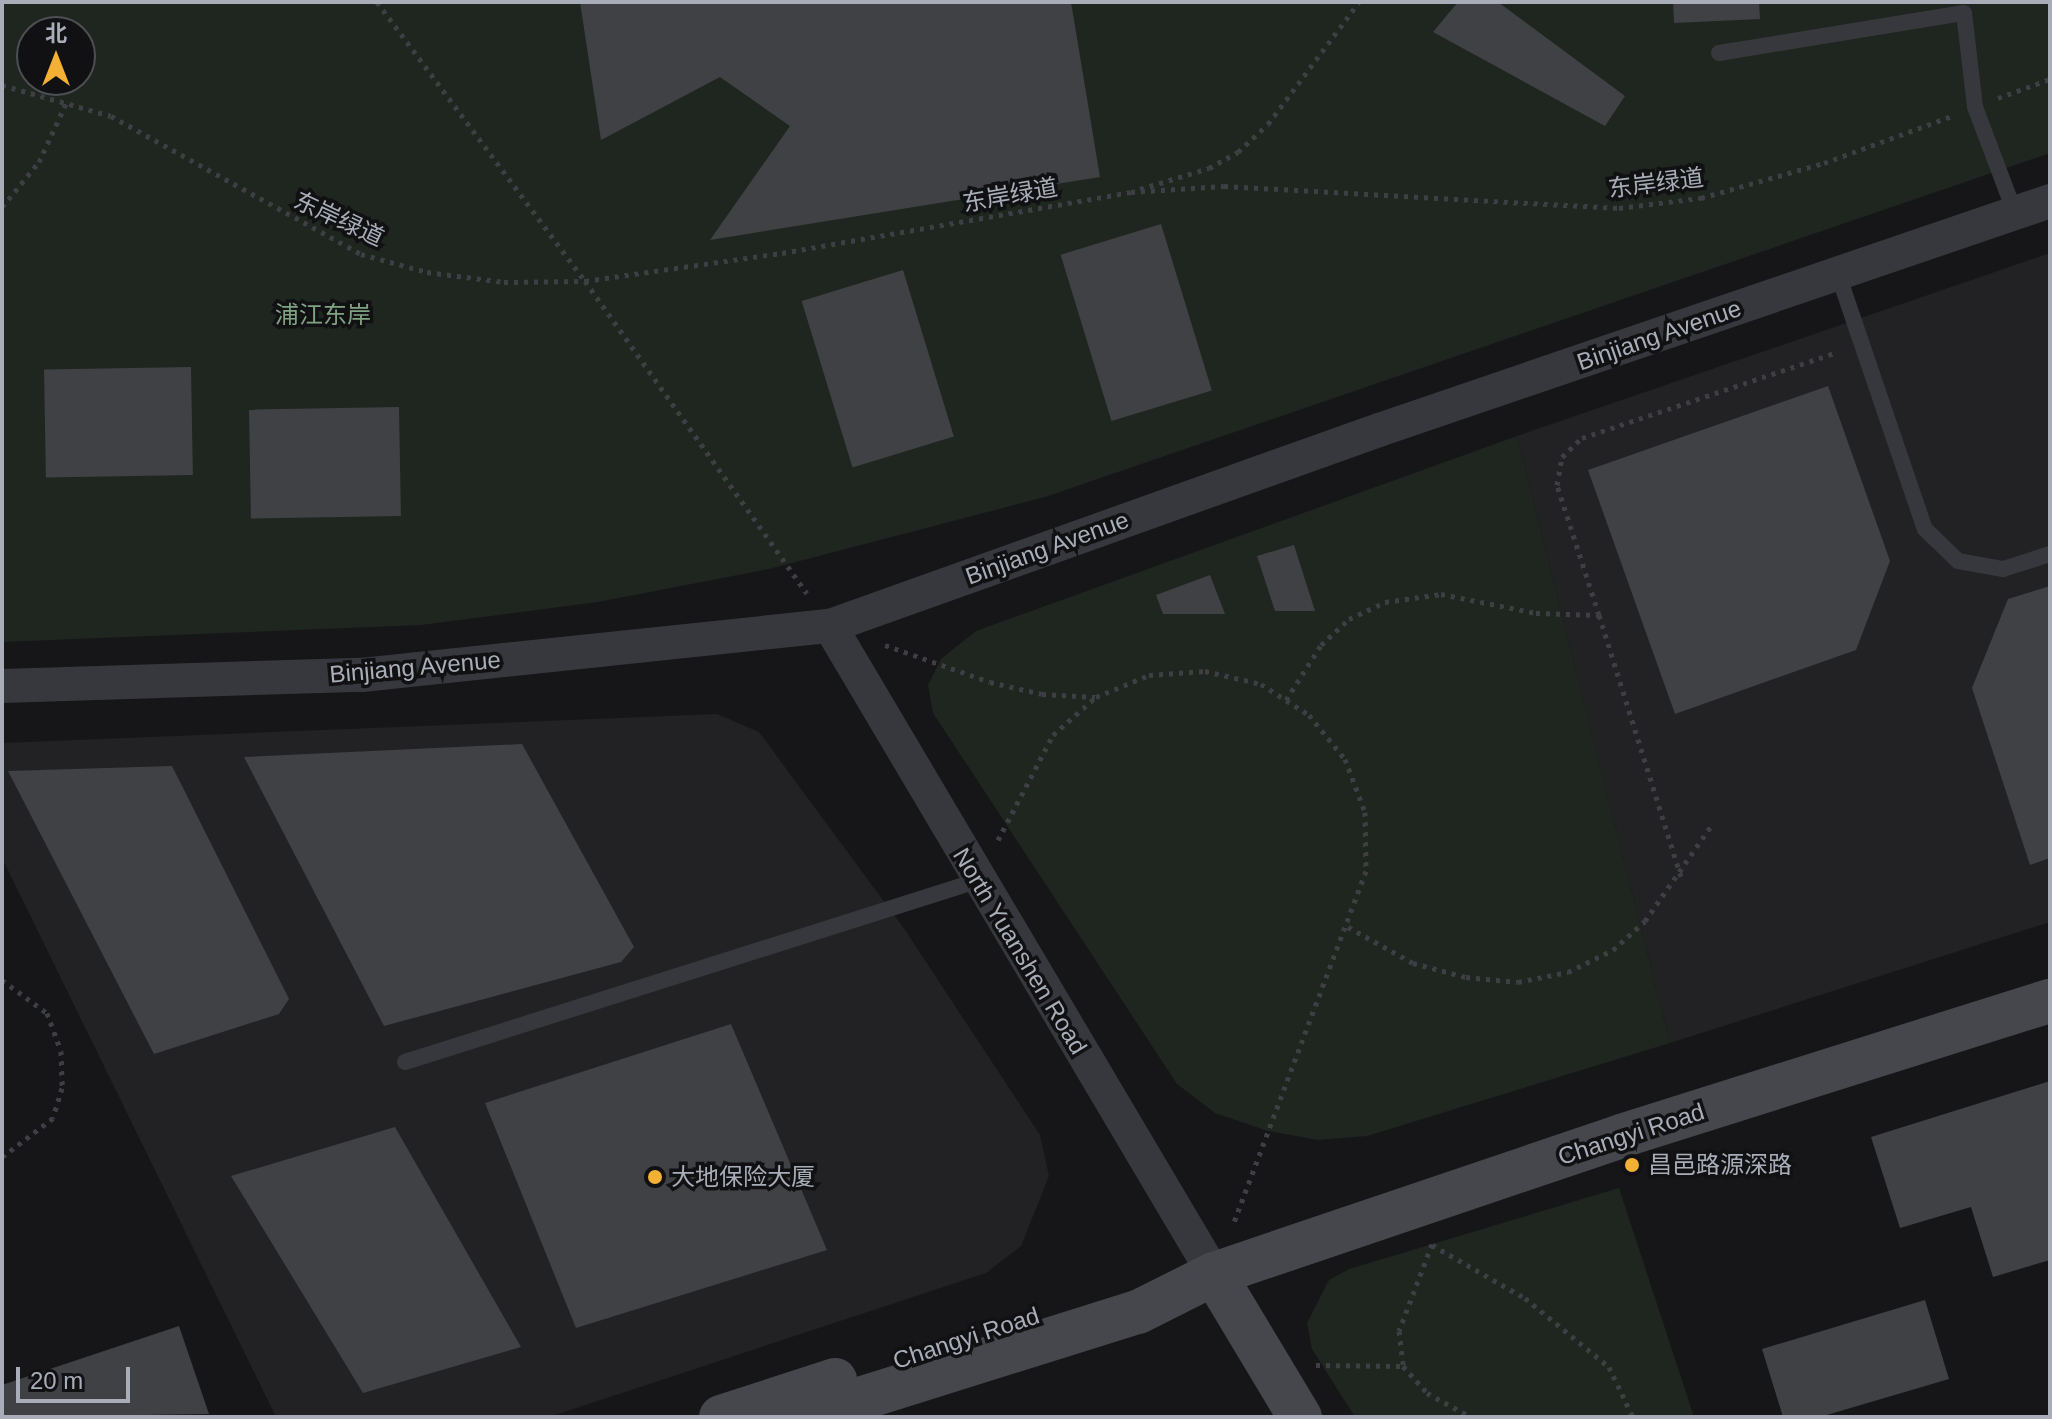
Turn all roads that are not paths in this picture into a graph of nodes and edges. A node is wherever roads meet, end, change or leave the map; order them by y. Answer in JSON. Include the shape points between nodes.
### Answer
{"nodes":[{"id":1,"x":1719,"y":53,"type":"dead end"},
{"id":2,"x":2050,"y":201,"type":"edge"},
{"id":3,"x":2015,"y":213,"type":"junction"},
{"id":4,"x":1838,"y":274,"type":"junction"},
{"id":5,"x":2050,"y":554,"type":"edge"},
{"id":6,"x":830,"y":626,"type":"junction"},
{"id":7,"x":2,"y":686,"type":"edge"},
{"id":8,"x":977,"y":881,"type":"junction"},
{"id":9,"x":2050,"y":1001,"type":"edge"},
{"id":10,"x":405,"y":1062,"type":"dead end"},
{"id":11,"x":1214,"y":1274,"type":"junction"},
{"id":12,"x":721,"y":1417,"type":"edge"},
{"id":13,"x":802,"y":1417,"type":"edge"},
{"id":14,"x":1300,"y":1417,"type":"edge"}],
"edges":[{"from":1,"to":3,"type":"lane","via":[[1964,13],[1975,107]]},
{"from":2,"to":3,"type":"street","name":"Binjiang Avenue"},
{"from":3,"to":4,"type":"street","name":"Binjiang Avenue"},
{"from":4,"to":5,"type":"lane","via":[[1925,529],[1958,561],[2003,569]]},
{"from":4,"to":6,"type":"street","name":"Binjiang Avenue"},
{"from":6,"to":7,"type":"street","name":"Binjiang Avenue","via":[[362,675]]},
{"from":6,"to":8,"type":"street","name":"North Yuanshen Road"},
{"from":8,"to":10,"type":"lane"},
{"from":8,"to":11,"type":"street","name":"North Yuanshen Road"},
{"from":9,"to":11,"type":"main road","name":"Changyi Road"},
{"from":11,"to":12,"type":"main road","name":"Changyi Road","via":[[1128,1286]]},
{"from":11,"to":13,"type":"main road","name":"Changyi Road","via":[[1138,1312]]},
{"from":11,"to":14,"type":"main road"}]}
